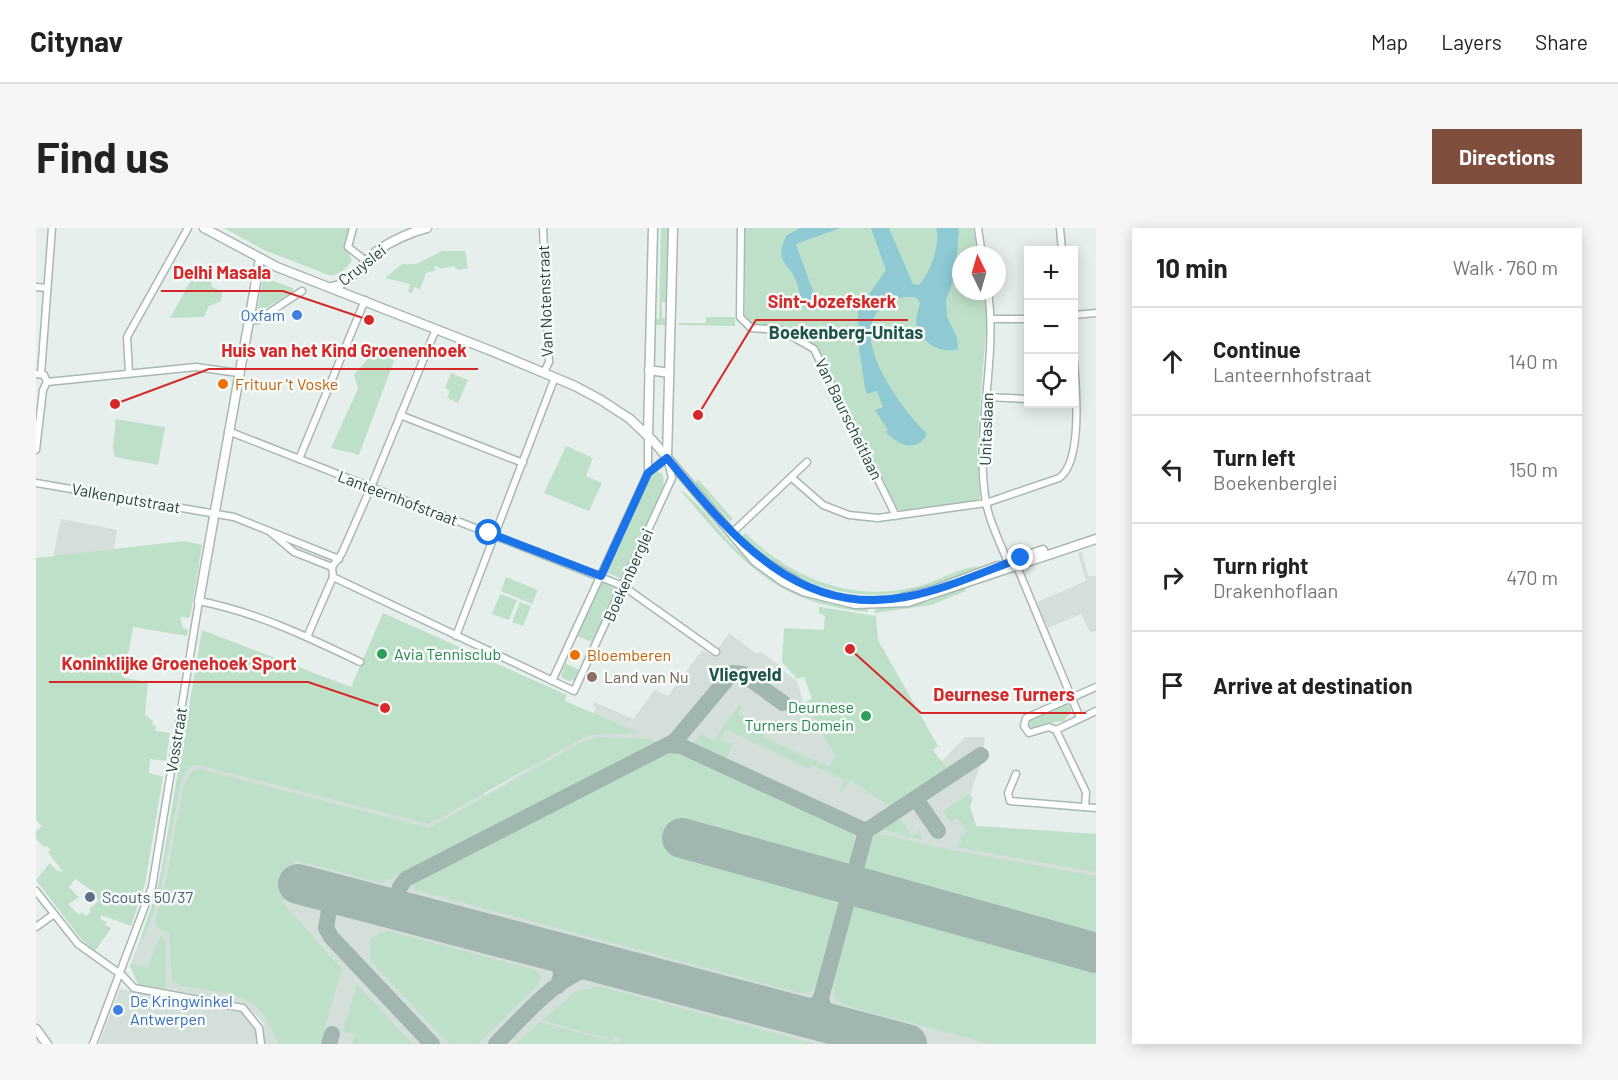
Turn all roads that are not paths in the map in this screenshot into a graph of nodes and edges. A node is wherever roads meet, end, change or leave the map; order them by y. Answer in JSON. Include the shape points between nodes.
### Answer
{"nodes":[{"id":1,"x":52,"y":228,"type":"edge"},
{"id":2,"x":188,"y":228,"type":"edge"},
{"id":3,"x":204,"y":228,"type":"edge"},
{"id":4,"x":353,"y":228,"type":"edge"},
{"id":5,"x":427,"y":228,"type":"edge"},
{"id":6,"x":543,"y":228,"type":"edge"},
{"id":7,"x":653,"y":228,"type":"edge"},
{"id":8,"x":673,"y":228,"type":"edge"},
{"id":9,"x":741,"y":228,"type":"edge"},
{"id":10,"x":978,"y":228,"type":"edge"},
{"id":11,"x":1060,"y":228,"type":"edge"},
{"id":12,"x":981,"y":246,"type":"edge"},
{"id":13,"x":1062,"y":246,"type":"edge"},
{"id":14,"x":260,"y":259,"type":"junction"},
{"id":15,"x":366,"y":261,"type":"junction"},
{"id":16,"x":36,"y":286,"type":"edge"},
{"id":17,"x":331,"y":287,"type":"junction"},
{"id":18,"x":47,"y":288,"type":"junction"},
{"id":19,"x":302,"y":291,"type":"dead end"},
{"id":20,"x":989,"y":300,"type":"edge"},
{"id":21,"x":364,"y":305,"type":"junction"},
{"id":22,"x":1096,"y":313,"type":"edge"},
{"id":23,"x":1078,"y":315,"type":"edge"},
{"id":24,"x":992,"y":319,"type":"junction"},
{"id":25,"x":1024,"y":319,"type":"edge"},
{"id":26,"x":247,"y":321,"type":"junction"},
{"id":27,"x":436,"y":328,"type":"junction"},
{"id":28,"x":649,"y":370,"type":"junction"},
{"id":29,"x":544,"y":372,"type":"junction"},
{"id":30,"x":129,"y":373,"type":"junction"},
{"id":31,"x":238,"y":373,"type":"junction"},
{"id":32,"x":669,"y":373,"type":"junction"},
{"id":33,"x":38,"y":374,"type":"edge"},
{"id":34,"x":555,"y":377,"type":"junction"},
{"id":35,"x":47,"y":382,"type":"junction"},
{"id":36,"x":40,"y":390,"type":"edge"},
{"id":37,"x":987,"y":397,"type":"junction"},
{"id":38,"x":1024,"y":399,"type":"edge"},
{"id":39,"x":1074,"y":408,"type":"edge"},
{"id":40,"x":400,"y":415,"type":"junction"},
{"id":41,"x":228,"y":431,"type":"junction"},
{"id":42,"x":648,"y":435,"type":"junction"},
{"id":43,"x":36,"y":450,"type":"edge"},
{"id":44,"x":667,"y":458,"type":"junction"},
{"id":45,"x":299,"y":459,"type":"junction"},
{"id":46,"x":807,"y":462,"type":"dead end"},
{"id":47,"x":523,"y":463,"type":"junction"},
{"id":48,"x":648,"y":473,"type":"junction"},
{"id":49,"x":791,"y":477,"type":"junction"},
{"id":50,"x":36,"y":483,"type":"edge"},
{"id":51,"x":371,"y":487,"type":"junction"},
{"id":52,"x":986,"y":503,"type":"junction"},
{"id":53,"x":215,"y":514,"type":"junction"},
{"id":54,"x":896,"y":516,"type":"junction"},
{"id":55,"x":269,"y":531,"type":"junction"},
{"id":56,"x":1096,"y":533,"type":"edge"},
{"id":57,"x":731,"y":534,"type":"junction"},
{"id":58,"x":494,"y":535,"type":"junction"},
{"id":59,"x":1096,"y":539,"type":"edge"},
{"id":60,"x":339,"y":559,"type":"junction"},
{"id":61,"x":1010,"y":565,"type":"junction"},
{"id":62,"x":332,"y":567,"type":"junction"},
{"id":63,"x":601,"y":576,"type":"junction"},
{"id":64,"x":333,"y":577,"type":"junction"},
{"id":65,"x":623,"y":586,"type":"junction"},
{"id":66,"x":200,"y":601,"type":"junction"},
{"id":67,"x":456,"y":636,"type":"junction"},
{"id":68,"x":307,"y":637,"type":"junction"},
{"id":69,"x":716,"y":652,"type":"dead end"},
{"id":70,"x":360,"y":662,"type":"dead end"},
{"id":71,"x":552,"y":681,"type":"junction"},
{"id":72,"x":1096,"y":687,"type":"edge"},
{"id":73,"x":1071,"y":697,"type":"junction"},
{"id":74,"x":1096,"y":711,"type":"edge"},
{"id":75,"x":1080,"y":718,"type":"junction"},
{"id":76,"x":1056,"y":730,"type":"junction"},
{"id":77,"x":1016,"y":774,"type":"dead end"},
{"id":78,"x":1085,"y":807,"type":"junction"},
{"id":79,"x":1096,"y":808,"type":"edge"},
{"id":80,"x":36,"y":891,"type":"edge"},
{"id":81,"x":54,"y":914,"type":"junction"},
{"id":82,"x":36,"y":927,"type":"edge"},
{"id":83,"x":119,"y":974,"type":"junction"},
{"id":84,"x":36,"y":1029,"type":"edge"},
{"id":85,"x":47,"y":1044,"type":"edge"},
{"id":86,"x":93,"y":1044,"type":"edge"},
{"id":87,"x":261,"y":1044,"type":"edge"}],
"edges":[{"from":1,"to":18,"type":"street"},
{"from":2,"to":30,"type":"street","via":[[127,337]]},
{"from":3,"to":14,"type":"street"},
{"from":4,"to":15,"type":"street","via":[[348,247]]},
{"from":5,"to":15,"type":"street","name":"Cruyslei","via":[[393,241]]},
{"from":6,"to":29,"type":"street","name":"Van Notenstraat","via":[[549,362]]},
{"from":7,"to":28,"type":"street","name":"Boekenberglei"},
{"from":8,"to":32,"type":"street","name":"Boekenberglei"},
{"from":9,"to":54,"type":"street","name":"Van Baurscheitlaan","via":[[740,317],[751,328],[781,330],[814,349]]},
{"from":10,"to":12,"type":"street"},
{"from":11,"to":13,"type":"street"},
{"from":14,"to":17,"type":"street"},
{"from":14,"to":26,"type":"street","name":"Vosstraat"},
{"from":15,"to":17,"type":"street","name":"Cruyslei","via":[[343,284]]},
{"from":16,"to":18,"type":"street"},
{"from":17,"to":21,"type":"street"},
{"from":18,"to":33,"type":"street"},
{"from":19,"to":26,"type":"street","via":[[258,320]]},
{"from":20,"to":24,"type":"street","name":"Unitaslaan"},
{"from":21,"to":27,"type":"street"},
{"from":21,"to":45,"type":"street"},
{"from":22,"to":23,"type":"street"},
{"from":24,"to":25,"type":"street"},
{"from":24,"to":37,"type":"street","name":"Unitaslaan"},
{"from":26,"to":31,"type":"street","name":"Vosstraat"},
{"from":27,"to":29,"type":"street"},
{"from":27,"to":40,"type":"street"},
{"from":28,"to":32,"type":"street"},
{"from":28,"to":42,"type":"street","name":"Boekenberglei"},
{"from":29,"to":34,"type":"street"},
{"from":30,"to":31,"type":"street","via":[[196,367]]},
{"from":30,"to":35,"type":"street"},
{"from":31,"to":41,"type":"street","name":"Vosstraat"},
{"from":32,"to":44,"type":"street","name":"Boekenberglei"},
{"from":33,"to":35,"type":"street"},
{"from":34,"to":42,"type":"street","via":[[601,400]]},
{"from":34,"to":47,"type":"street"},
{"from":35,"to":36,"type":"street"},
{"from":36,"to":43,"type":"street"},
{"from":37,"to":38,"type":"street"},
{"from":37,"to":52,"type":"street","name":"Unitaslaan"},
{"from":39,"to":52,"type":"street","via":[[1072,459],[1066,472],[1059,478]]},
{"from":40,"to":47,"type":"street"},
{"from":40,"to":51,"type":"street"},
{"from":41,"to":45,"type":"street","name":"Lanteernhofstraat"},
{"from":41,"to":53,"type":"street","name":"Vosstraat"},
{"from":42,"to":44,"type":"street"},
{"from":42,"to":48,"type":"street","name":"Boekenberglei"},
{"from":44,"to":48,"type":"street","name":"Boekenberglei"},
{"from":44,"to":57,"type":"street"},
{"from":44,"to":65,"type":"street","name":"Boekenberglei","via":[[672,478]]},
{"from":45,"to":51,"type":"street","name":"Lanteernhofstraat"},
{"from":46,"to":49,"type":"street"},
{"from":47,"to":58,"type":"street"},
{"from":48,"to":63,"type":"street","name":"Boekenberglei"},
{"from":49,"to":54,"type":"street","via":[[812,498],[836,510],[863,517]]},
{"from":49,"to":57,"type":"street"},
{"from":50,"to":53,"type":"street","name":"Valkenputstraat"},
{"from":51,"to":58,"type":"street","name":"Lanteernhofstraat"},
{"from":51,"to":60,"type":"street"},
{"from":52,"to":54,"type":"street"},
{"from":52,"to":61,"type":"street","name":"Unitaslaan"},
{"from":53,"to":55,"type":"street","name":"Valkenputstraat"},
{"from":53,"to":66,"type":"street","name":"Vosstraat"},
{"from":55,"to":60,"type":"street","name":"Valkenputstraat"},
{"from":55,"to":62,"type":"street","via":[[294,552]]},
{"from":56,"to":61,"type":"street"},
{"from":57,"to":61,"type":"street","via":[[797,582],[857,599],[921,594]]},
{"from":58,"to":63,"type":"street","name":"Lanteernhofstraat"},
{"from":58,"to":67,"type":"street"},
{"from":59,"to":61,"type":"street"},
{"from":60,"to":62,"type":"street"},
{"from":61,"to":73,"type":"street","name":"Unitaslaan","via":[[1018,569]]},
{"from":62,"to":64,"type":"street"},
{"from":63,"to":65,"type":"street","name":"Lanteernhofstraat"},
{"from":63,"to":71,"type":"street","name":"Boekenberglei"},
{"from":64,"to":67,"type":"street"},
{"from":64,"to":68,"type":"street"},
{"from":65,"to":69,"type":"street","name":"Lanteernhofstraat"},
{"from":65,"to":71,"type":"street","name":"Boekenberglei","via":[[574,691]]},
{"from":66,"to":68,"type":"street"},
{"from":66,"to":83,"type":"street","name":"Vosstraat","via":[[152,887]]},
{"from":67,"to":71,"type":"street"},
{"from":68,"to":70,"type":"street"},
{"from":72,"to":73,"type":"street"},
{"from":73,"to":75,"type":"street","name":"Unitaslaan"},
{"from":73,"to":76,"type":"street","via":[[1026,718],[1024,723],[1029,733],[1049,727]]},
{"from":74,"to":75,"type":"street"},
{"from":75,"to":76,"type":"street"},
{"from":76,"to":78,"type":"street","via":[[1086,792]]},
{"from":77,"to":78,"type":"street","via":[[1008,793],[1010,801]]},
{"from":78,"to":79,"type":"street"},
{"from":80,"to":81,"type":"street"},
{"from":81,"to":82,"type":"street"},
{"from":81,"to":83,"type":"street","via":[[78,944]]},
{"from":83,"to":86,"type":"street","name":"Vosstraat"},
{"from":83,"to":87,"type":"street","via":[[134,988],[238,1006],[252,1016]]},
{"from":84,"to":85,"type":"street"}]}
